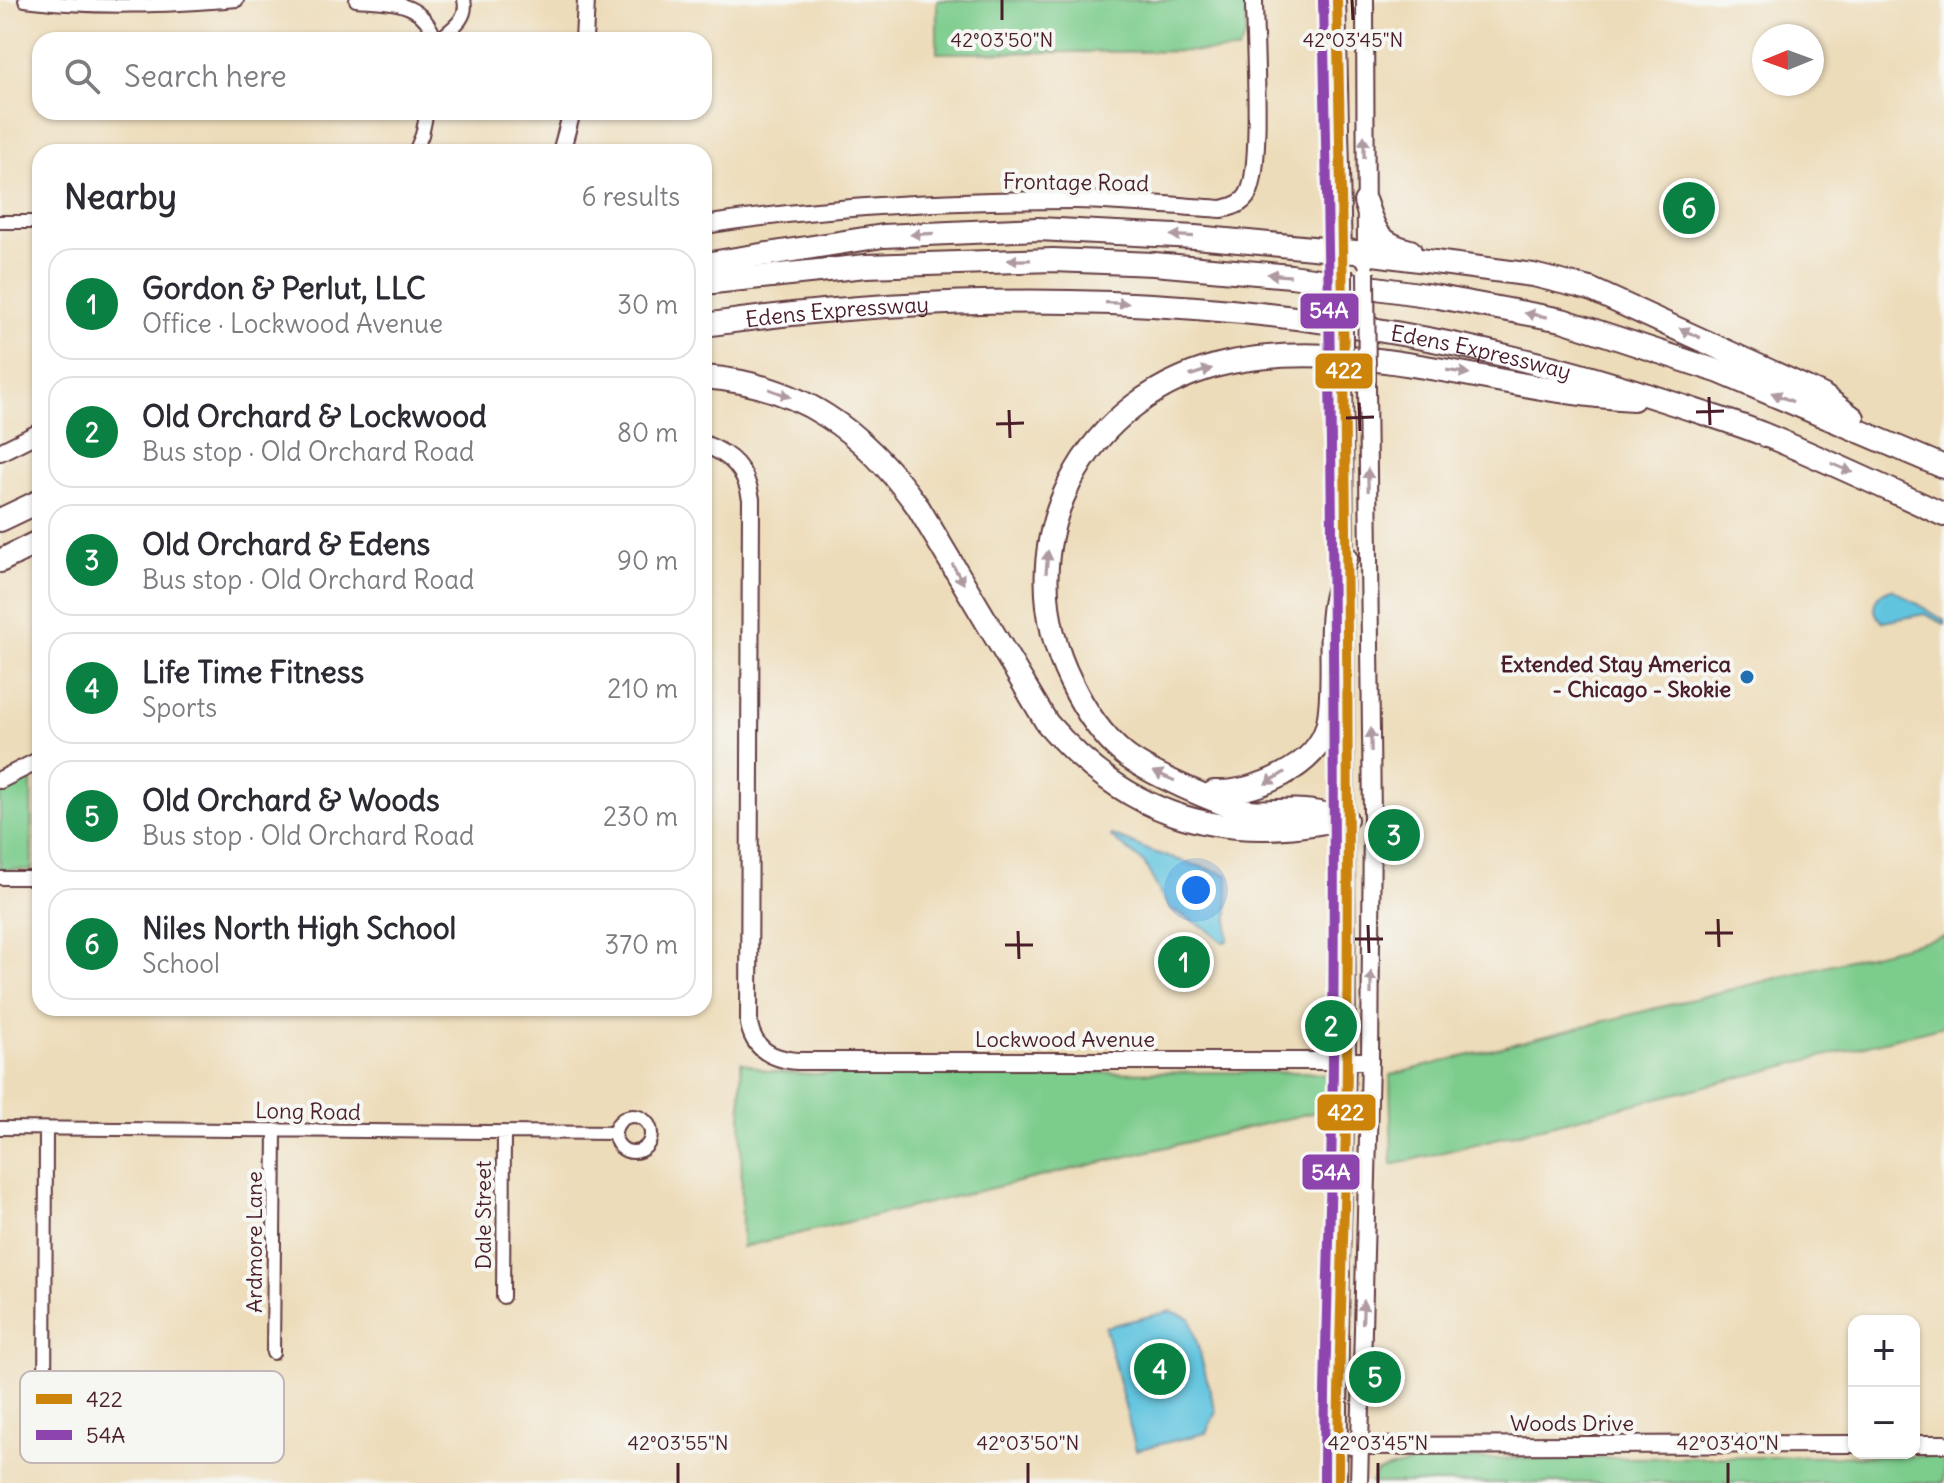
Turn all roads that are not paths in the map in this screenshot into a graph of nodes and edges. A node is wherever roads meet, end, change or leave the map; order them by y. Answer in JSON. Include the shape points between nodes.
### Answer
{"nodes":[{"id":1,"x":25,"y":0,"type":"edge"},
{"id":2,"x":237,"y":0,"type":"edge"},
{"id":3,"x":356,"y":0,"type":"edge"},
{"id":4,"x":428,"y":0,"type":"edge"},
{"id":5,"x":464,"y":0,"type":"edge"},
{"id":6,"x":586,"y":0,"type":"edge"},
{"id":7,"x":1254,"y":0,"type":"edge"},
{"id":8,"x":1337,"y":0,"type":"edge"},
{"id":9,"x":1365,"y":0,"type":"edge"},
{"id":10,"x":415,"y":10,"type":"junction"},
{"id":11,"x":433,"y":32,"type":"edge"},
{"id":12,"x":447,"y":32,"type":"edge"},
{"id":13,"x":584,"y":32,"type":"edge"},
{"id":14,"x":425,"y":120,"type":"edge"},
{"id":15,"x":570,"y":120,"type":"edge"},
{"id":16,"x":418,"y":144,"type":"edge"},
{"id":17,"x":563,"y":144,"type":"edge"},
{"id":18,"x":1365,"y":202,"type":"junction"},
{"id":19,"x":0,"y":222,"type":"edge"},
{"id":20,"x":32,"y":222,"type":"edge"},
{"id":21,"x":712,"y":224,"type":"edge"},
{"id":22,"x":1343,"y":261,"type":"junction"},
{"id":23,"x":1366,"y":262,"type":"junction"},
{"id":24,"x":712,"y":263,"type":"edge"},
{"id":25,"x":1533,"y":275,"type":"junction"},
{"id":26,"x":712,"y":282,"type":"edge"},
{"id":27,"x":712,"y":324,"type":"edge"},
{"id":28,"x":712,"y":378,"type":"edge"},
{"id":29,"x":1665,"y":401,"type":"junction"},
{"id":30,"x":32,"y":436,"type":"edge"},
{"id":31,"x":1880,"y":438,"type":"junction"},
{"id":32,"x":712,"y":447,"type":"edge"},
{"id":33,"x":0,"y":452,"type":"edge"},
{"id":34,"x":1944,"y":467,"type":"edge"},
{"id":35,"x":32,"y":505,"type":"edge"},
{"id":36,"x":1944,"y":515,"type":"edge"},
{"id":37,"x":0,"y":520,"type":"edge"},
{"id":38,"x":32,"y":545,"type":"edge"},
{"id":39,"x":1346,"y":557,"type":"junction"},
{"id":40,"x":0,"y":561,"type":"edge"},
{"id":41,"x":32,"y":764,"type":"edge"},
{"id":42,"x":0,"y":780,"type":"edge"},
{"id":43,"x":1196,"y":791,"type":"junction"},
{"id":44,"x":1346,"y":819,"type":"junction"},
{"id":45,"x":0,"y":878,"type":"edge"},
{"id":46,"x":32,"y":878,"type":"edge"},
{"id":47,"x":1347,"y":1061,"type":"junction"},
{"id":48,"x":1370,"y":1061,"type":"junction"},
{"id":49,"x":0,"y":1128,"type":"edge"},
{"id":50,"x":46,"y":1129,"type":"junction"},
{"id":51,"x":275,"y":1130,"type":"junction"},
{"id":52,"x":504,"y":1133,"type":"junction"},
{"id":53,"x":615,"y":1133,"type":"dead end"},
{"id":54,"x":503,"y":1297,"type":"dead end"},
{"id":55,"x":273,"y":1353,"type":"dead end"},
{"id":56,"x":45,"y":1371,"type":"edge"},
{"id":57,"x":1848,"y":1444,"type":"edge"},
{"id":58,"x":1920,"y":1444,"type":"edge"},
{"id":59,"x":1944,"y":1444,"type":"edge"},
{"id":60,"x":1338,"y":1446,"type":"junction"},
{"id":61,"x":1359,"y":1446,"type":"junction"},
{"id":62,"x":1338,"y":1483,"type":"edge"},
{"id":63,"x":1359,"y":1483,"type":"edge"}],
"edges":[{"from":1,"to":2,"type":"street","via":[[165,6]]},
{"from":3,"to":10,"type":"street"},
{"from":4,"to":10,"type":"street"},
{"from":5,"to":12,"type":"street","via":[[462,19]]},
{"from":6,"to":13,"type":"main road"},
{"from":7,"to":21,"type":"main road","name":"Frontage Road","via":[[1255,163],[1249,193],[1234,207],[1077,200],[948,204]]},
{"from":8,"to":22,"type":"main road"},
{"from":18,"to":9,"type":"main road","one_way":true},
{"from":10,"to":11,"type":"street"},
{"from":14,"to":16,"type":"street"},
{"from":15,"to":17,"type":"main road"},
{"from":18,"to":23,"type":"main road"},
{"from":18,"to":25,"type":"highway","via":[[1379,237],[1392,246]]},
{"from":19,"to":20,"type":"street"},
{"from":22,"to":23,"type":"highway"},
{"from":22,"to":24,"type":"highway","one_way":true,"via":[[1195,237],[1038,229],[883,236]]},
{"from":22,"to":39,"type":"main road","bridge":true},
{"from":23,"to":25,"type":"highway"},
{"from":48,"to":23,"type":"main road","one_way":true,"bridge":true},
{"from":31,"to":25,"type":"highway","one_way":true,"via":[[1822,395],[1765,368],[1590,289]]},
{"from":31,"to":26,"type":"highway","name":"Edens Expressway","one_way":true,"via":[[1720,372],[1562,320],[1291,276],[1053,260],[866,266]]},
{"from":27,"to":29,"type":"highway","name":"Edens Expressway","one_way":true,"via":[[970,302],[1192,307],[1476,347]]},
{"from":28,"to":44,"type":"highway","one_way":true,"via":[[782,393],[819,411],[874,452],[918,507],[1047,723],[1108,781],[1149,805],[1211,825],[1306,826]]},
{"from":29,"to":36,"type":"highway","name":"Edens Expressway","one_way":true,"via":[[1761,433]]},
{"from":43,"to":29,"type":"highway","one_way":true,"via":[[1146,769],[1110,741],[1081,702],[1059,659],[1050,621],[1047,554],[1067,489],[1109,426],[1141,398],[1171,381],[1231,362],[1283,357],[1396,362],[1594,397]]},
{"from":30,"to":33,"type":"main road"},
{"from":31,"to":34,"type":"highway","name":"Edens Expressway"},
{"from":32,"to":47,"type":"main road","name":"Lockwood Avenue","via":[[739,465],[751,499],[749,1024],[762,1050],[797,1061]]},
{"from":35,"to":37,"type":"highway"},
{"from":38,"to":40,"type":"highway"},
{"from":39,"to":43,"type":"highway","one_way":true,"via":[[1333,610],[1328,725],[1314,749],[1266,784],[1234,793]]},
{"from":39,"to":44,"type":"main road"},
{"from":41,"to":42,"type":"main road"},
{"from":43,"to":44,"type":"highway","via":[[1245,810],[1307,811]]},
{"from":44,"to":47,"type":"main road"},
{"from":45,"to":46,"type":"street"},
{"from":47,"to":48,"type":"main road","name":"Lockwood Avenue"},
{"from":47,"to":60,"type":"main road"},
{"from":61,"to":48,"type":"main road","one_way":true},
{"from":49,"to":50,"type":"street","name":"Long Road"},
{"from":50,"to":51,"type":"street","name":"Long Road"},
{"from":50,"to":56,"type":"street"},
{"from":51,"to":52,"type":"street","name":"Long Road"},
{"from":51,"to":55,"type":"street","name":"Ardmore Lane"},
{"from":52,"to":53,"type":"street","name":"Long Road"},
{"from":52,"to":54,"type":"street","name":"Dale Street"},
{"from":57,"to":61,"type":"main road","name":"Woods Drive"},
{"from":58,"to":59,"type":"main road"},
{"from":60,"to":61,"type":"main road","name":"Woods Drive"},
{"from":60,"to":62,"type":"main road"},
{"from":61,"to":63,"type":"main road"}]}
